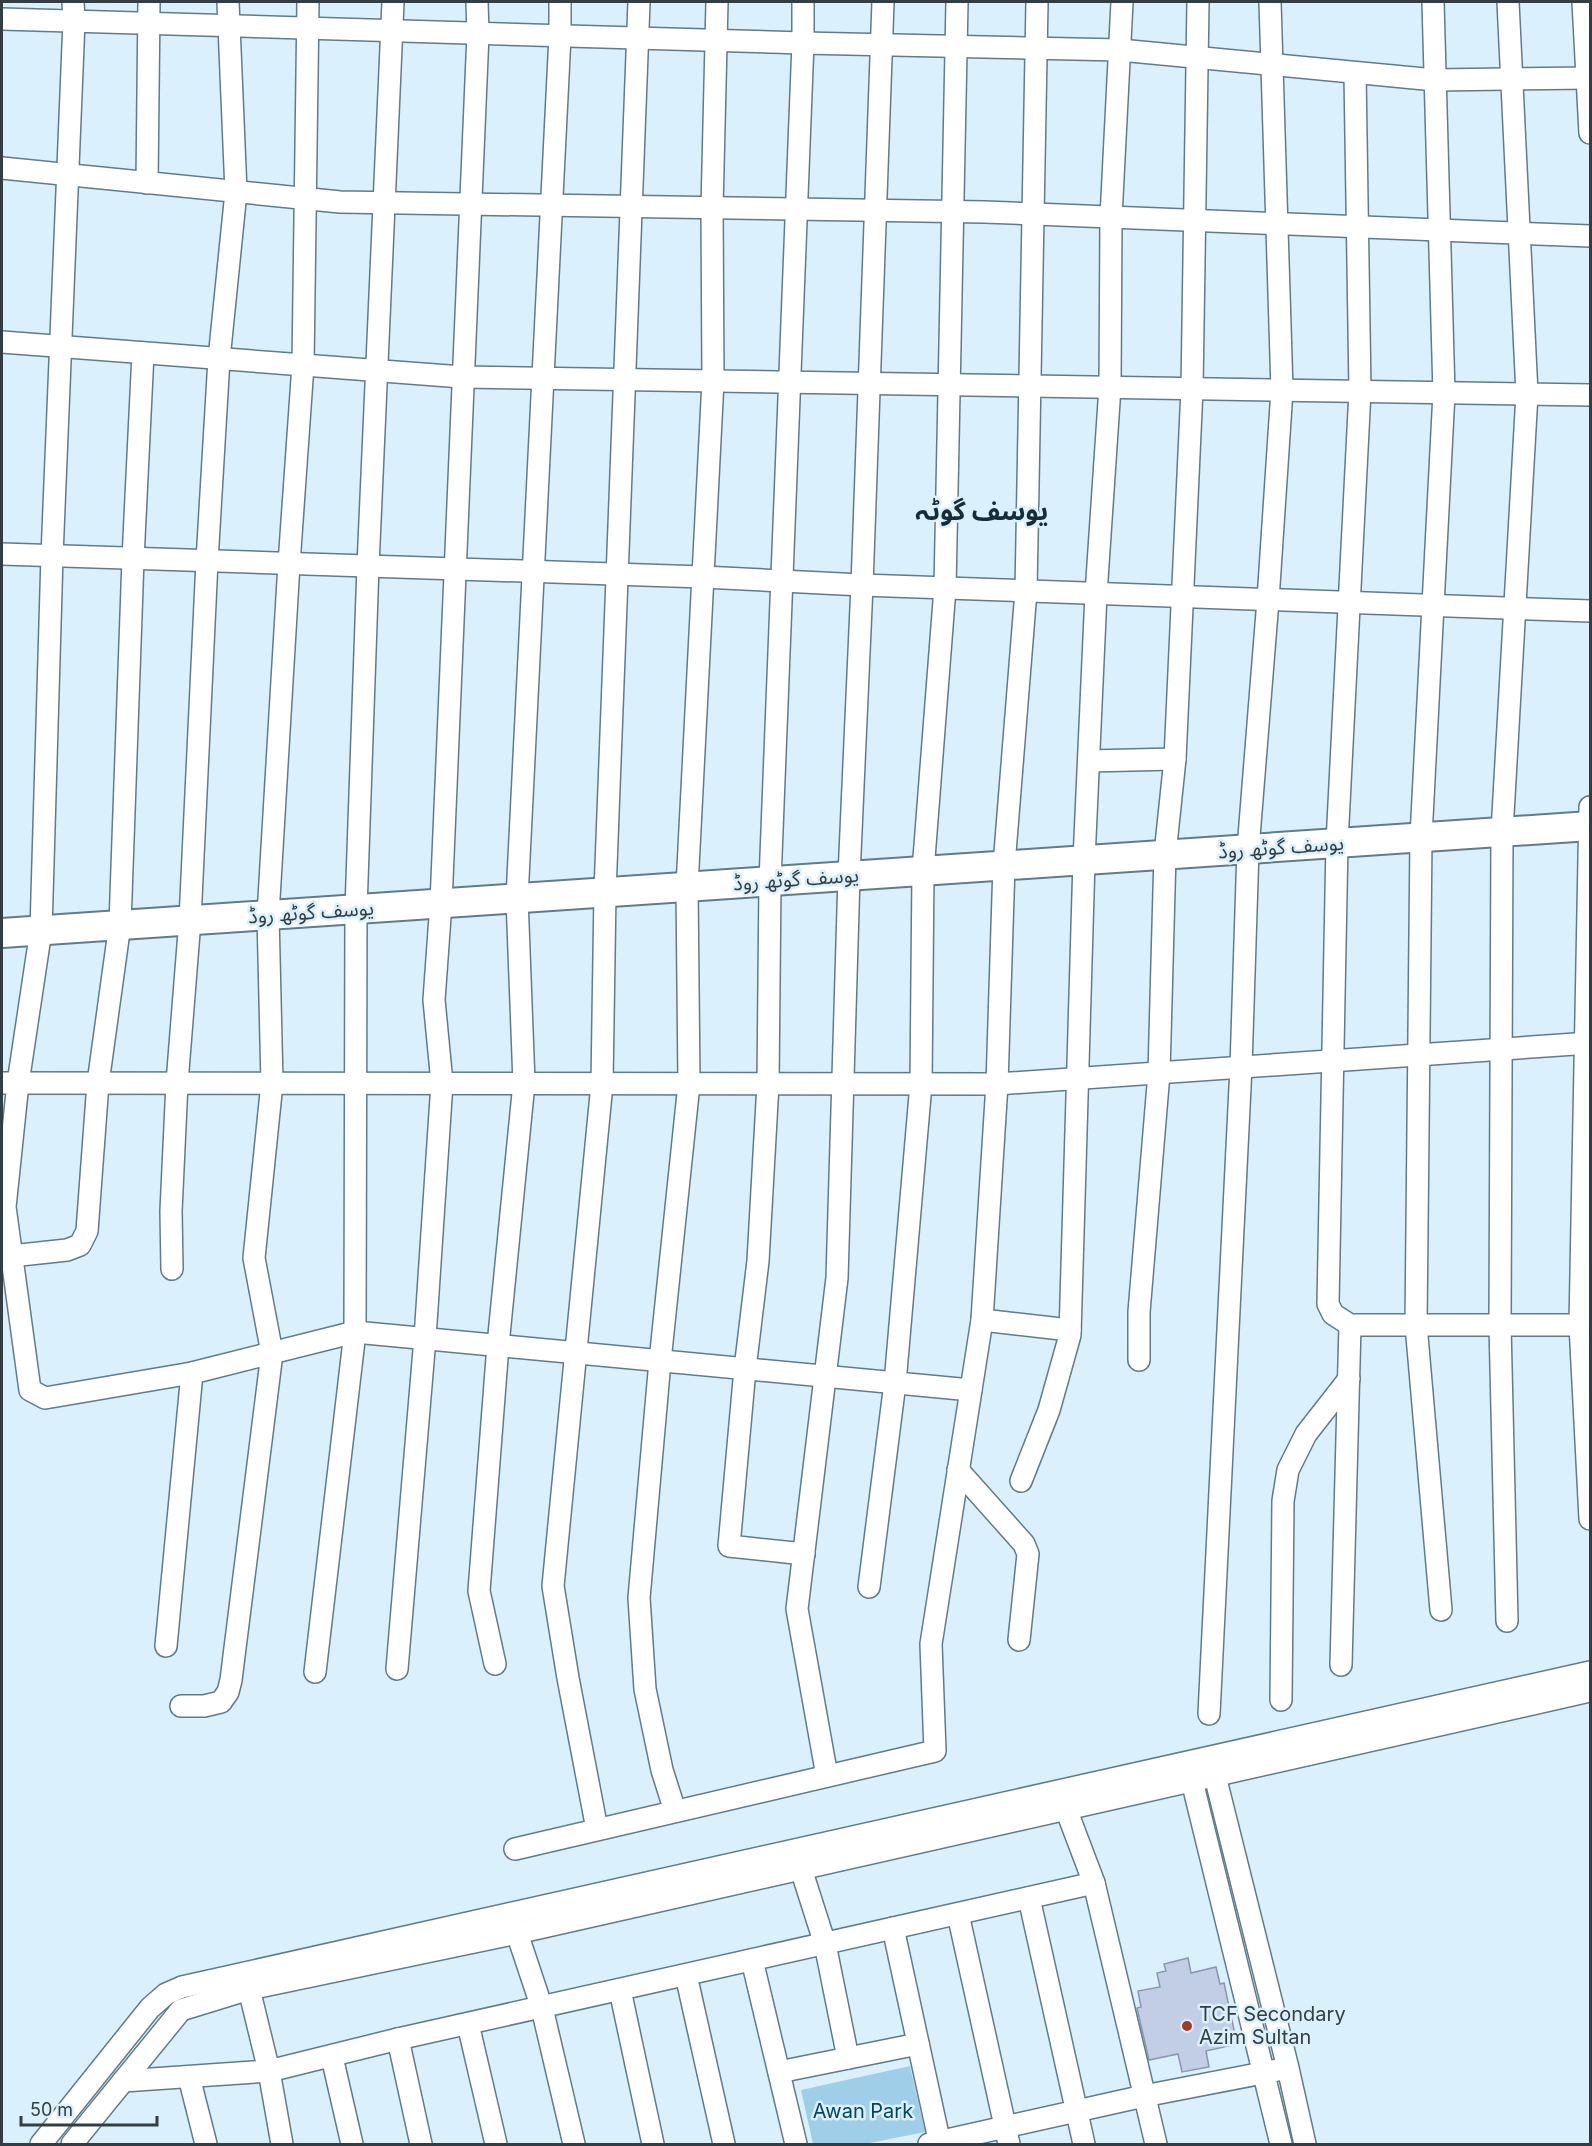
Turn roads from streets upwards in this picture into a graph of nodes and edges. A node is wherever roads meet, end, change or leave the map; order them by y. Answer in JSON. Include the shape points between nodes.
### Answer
{"nodes":[{"id":1,"x":149,"y":2,"type":"edge"},
{"id":2,"x":228,"y":2,"type":"edge"},
{"id":3,"x":308,"y":2,"type":"edge"},
{"id":4,"x":393,"y":2,"type":"edge"},
{"id":5,"x":477,"y":2,"type":"edge"},
{"id":6,"x":560,"y":2,"type":"edge"},
{"id":7,"x":639,"y":2,"type":"edge"},
{"id":8,"x":717,"y":2,"type":"edge"},
{"id":9,"x":803,"y":2,"type":"edge"},
{"id":10,"x":883,"y":2,"type":"edge"},
{"id":11,"x":957,"y":2,"type":"edge"},
{"id":12,"x":1037,"y":2,"type":"edge"},
{"id":13,"x":1122,"y":2,"type":"edge"},
{"id":14,"x":1198,"y":2,"type":"edge"},
{"id":15,"x":1270,"y":2,"type":"edge"},
{"id":16,"x":1433,"y":2,"type":"edge"},
{"id":17,"x":1508,"y":2,"type":"edge"},
{"id":18,"x":1584,"y":2,"type":"edge"},
{"id":19,"x":74,"y":11,"type":"edge"},
{"id":20,"x":2,"y":19,"type":"edge"},
{"id":21,"x":149,"y":24,"type":"junction"},
{"id":22,"x":229,"y":26,"type":"junction"},
{"id":23,"x":308,"y":28,"type":"junction"},
{"id":24,"x":393,"y":31,"type":"junction"},
{"id":25,"x":478,"y":33,"type":"junction"},
{"id":26,"x":560,"y":36,"type":"junction"},
{"id":27,"x":639,"y":38,"type":"junction"},
{"id":28,"x":717,"y":40,"type":"junction"},
{"id":29,"x":803,"y":43,"type":"junction"},
{"id":30,"x":883,"y":44,"type":"junction"},
{"id":31,"x":956,"y":46,"type":"junction"},
{"id":32,"x":1035,"y":48,"type":"junction"},
{"id":33,"x":1120,"y":50,"type":"junction"},
{"id":34,"x":1197,"y":58,"type":"junction"},
{"id":35,"x":1272,"y":65,"type":"junction"},
{"id":36,"x":1355,"y":73,"type":"junction"},
{"id":37,"x":1589,"y":78,"type":"edge"},
{"id":38,"x":1435,"y":80,"type":"junction"},
{"id":39,"x":1512,"y":80,"type":"junction"},
{"id":40,"x":1590,"y":133,"type":"edge"},
{"id":41,"x":2,"y":168,"type":"edge"},
{"id":42,"x":68,"y":174,"type":"junction"},
{"id":43,"x":147,"y":183,"type":"junction"},
{"id":44,"x":236,"y":192,"type":"junction"},
{"id":45,"x":305,"y":199,"type":"junction"},
{"id":46,"x":385,"y":203,"type":"junction"},
{"id":47,"x":470,"y":204,"type":"junction"},
{"id":48,"x":552,"y":205,"type":"junction"},
{"id":49,"x":632,"y":206,"type":"junction"},
{"id":50,"x":712,"y":208,"type":"junction"},
{"id":51,"x":797,"y":209,"type":"junction"},
{"id":52,"x":876,"y":210,"type":"junction"},
{"id":53,"x":952,"y":212,"type":"junction"},
{"id":54,"x":1032,"y":214,"type":"junction"},
{"id":55,"x":1111,"y":217,"type":"junction"},
{"id":56,"x":1195,"y":221,"type":"junction"},
{"id":57,"x":1277,"y":224,"type":"junction"},
{"id":58,"x":1356,"y":228,"type":"junction"},
{"id":59,"x":1439,"y":230,"type":"junction"},
{"id":60,"x":1519,"y":233,"type":"junction"},
{"id":61,"x":1590,"y":236,"type":"edge"},
{"id":62,"x":2,"y":342,"type":"edge"},
{"id":63,"x":61,"y":347,"type":"junction"},
{"id":64,"x":143,"y":353,"type":"junction"},
{"id":65,"x":219,"y":359,"type":"junction"},
{"id":66,"x":303,"y":365,"type":"junction"},
{"id":67,"x":377,"y":371,"type":"junction"},
{"id":68,"x":462,"y":378,"type":"junction"},
{"id":69,"x":542,"y":379,"type":"junction"},
{"id":70,"x":625,"y":380,"type":"junction"},
{"id":71,"x":712,"y":381,"type":"junction"},
{"id":72,"x":790,"y":382,"type":"junction"},
{"id":73,"x":870,"y":384,"type":"junction"},
{"id":74,"x":949,"y":385,"type":"junction"},
{"id":75,"x":1029,"y":386,"type":"junction"},
{"id":76,"x":1110,"y":387,"type":"junction"},
{"id":77,"x":1192,"y":389,"type":"junction"},
{"id":78,"x":1282,"y":390,"type":"junction"},
{"id":79,"x":1360,"y":392,"type":"junction"},
{"id":80,"x":1444,"y":393,"type":"junction"},
{"id":81,"x":1527,"y":394,"type":"junction"},
{"id":82,"x":1590,"y":395,"type":"edge"},
{"id":83,"x":2,"y":554,"type":"edge"},
{"id":84,"x":52,"y":556,"type":"junction"},
{"id":85,"x":133,"y":559,"type":"junction"},
{"id":86,"x":207,"y":561,"type":"junction"},
{"id":87,"x":289,"y":564,"type":"junction"},
{"id":88,"x":368,"y":566,"type":"junction"},
{"id":89,"x":454,"y":569,"type":"junction"},
{"id":90,"x":532,"y":572,"type":"junction"},
{"id":91,"x":617,"y":574,"type":"junction"},
{"id":92,"x":703,"y":577,"type":"junction"},
{"id":93,"x":782,"y":580,"type":"junction"},
{"id":94,"x":862,"y":585,"type":"junction"},
{"id":95,"x":945,"y":588,"type":"junction"},
{"id":96,"x":1026,"y":591,"type":"junction"},
{"id":97,"x":1096,"y":594,"type":"junction"},
{"id":98,"x":1181,"y":597,"type":"junction"},
{"id":99,"x":1268,"y":600,"type":"junction"},
{"id":100,"x":1350,"y":603,"type":"junction"},
{"id":101,"x":1434,"y":606,"type":"junction"},
{"id":102,"x":1516,"y":608,"type":"junction"},
{"id":103,"x":1590,"y":611,"type":"edge"},
{"id":104,"x":1175,"y":759,"type":"junction"},
{"id":105,"x":1089,"y":761,"type":"junction"},
{"id":106,"x":1590,"y":819,"type":"edge"},
{"id":107,"x":1502,"y":832,"type":"junction"},
{"id":108,"x":1421,"y":837,"type":"junction"},
{"id":109,"x":1337,"y":843,"type":"junction"},
{"id":110,"x":1248,"y":849,"type":"junction"},
{"id":111,"x":1165,"y":854,"type":"junction"},
{"id":112,"x":1084,"y":860,"type":"junction"},
{"id":113,"x":1004,"y":865,"type":"junction"},
{"id":114,"x":923,"y":871,"type":"junction"},
{"id":115,"x":849,"y":876,"type":"junction"},
{"id":116,"x":770,"y":881,"type":"junction"},
{"id":117,"x":687,"y":886,"type":"junction"},
{"id":118,"x":605,"y":892,"type":"junction"},
{"id":119,"x":517,"y":898,"type":"junction"},
{"id":120,"x":441,"y":903,"type":"junction"},
{"id":121,"x":356,"y":909,"type":"junction"},
{"id":122,"x":268,"y":915,"type":"junction"},
{"id":123,"x":190,"y":920,"type":"junction"},
{"id":124,"x":120,"y":924,"type":"junction"},
{"id":125,"x":41,"y":930,"type":"junction"},
{"id":126,"x":2,"y":933,"type":"edge"},
{"id":127,"x":1588,"y":1043,"type":"edge"},
{"id":128,"x":1502,"y":1049,"type":"junction"},
{"id":129,"x":1420,"y":1055,"type":"junction"},
{"id":130,"x":1334,"y":1061,"type":"junction"},
{"id":131,"x":1241,"y":1067,"type":"junction"},
{"id":132,"x":1159,"y":1073,"type":"junction"},
{"id":133,"x":1078,"y":1079,"type":"junction"},
{"id":134,"x":10,"y":1083,"type":"edge"},
{"id":135,"x":98,"y":1083,"type":"junction"},
{"id":136,"x":177,"y":1083,"type":"junction"},
{"id":137,"x":272,"y":1083,"type":"junction"},
{"id":138,"x":355,"y":1083,"type":"junction"},
{"id":139,"x":442,"y":1083,"type":"junction"},
{"id":140,"x":524,"y":1083,"type":"junction"},
{"id":141,"x":602,"y":1084,"type":"junction"},
{"id":142,"x":689,"y":1084,"type":"junction"},
{"id":143,"x":768,"y":1084,"type":"junction"},
{"id":144,"x":842,"y":1084,"type":"junction"},
{"id":145,"x":921,"y":1084,"type":"junction"},
{"id":146,"x":997,"y":1084,"type":"junction"},
{"id":147,"x":11,"y":1256,"type":"junction"},
{"id":148,"x":171,"y":1269,"type":"dead end"},
{"id":149,"x":981,"y":1320,"type":"junction"},
{"id":150,"x":1350,"y":1325,"type":"junction"},
{"id":151,"x":1416,"y":1325,"type":"junction"},
{"id":152,"x":1500,"y":1325,"type":"junction"},
{"id":153,"x":1585,"y":1325,"type":"edge"},
{"id":154,"x":1070,"y":1330,"type":"junction"},
{"id":155,"x":355,"y":1332,"type":"junction"},
{"id":156,"x":425,"y":1338,"type":"junction"},
{"id":157,"x":498,"y":1345,"type":"junction"},
{"id":158,"x":272,"y":1353,"type":"junction"},
{"id":159,"x":575,"y":1353,"type":"junction"},
{"id":160,"x":660,"y":1360,"type":"junction"},
{"id":161,"x":1139,"y":1360,"type":"dead end"},
{"id":162,"x":745,"y":1368,"type":"junction"},
{"id":163,"x":192,"y":1373,"type":"junction"},
{"id":164,"x":825,"y":1376,"type":"junction"},
{"id":165,"x":1349,"y":1379,"type":"junction"},
{"id":166,"x":895,"y":1383,"type":"junction"},
{"id":167,"x":971,"y":1390,"type":"junction"},
{"id":168,"x":958,"y":1470,"type":"junction"},
{"id":169,"x":1021,"y":1481,"type":"dead end"},
{"id":170,"x":1590,"y":1520,"type":"edge"},
{"id":171,"x":804,"y":1554,"type":"junction"},
{"id":172,"x":869,"y":1587,"type":"dead end"},
{"id":173,"x":1442,"y":1610,"type":"dead end"},
{"id":174,"x":1507,"y":1621,"type":"dead end"},
{"id":175,"x":1019,"y":1640,"type":"dead end"},
{"id":176,"x":166,"y":1646,"type":"dead end"},
{"id":177,"x":495,"y":1664,"type":"dead end"},
{"id":178,"x":1341,"y":1665,"type":"dead end"},
{"id":179,"x":397,"y":1669,"type":"dead end"},
{"id":180,"x":315,"y":1672,"type":"dead end"},
{"id":181,"x":1590,"y":1672,"type":"edge"},
{"id":182,"x":1590,"y":1691,"type":"edge"},
{"id":183,"x":1281,"y":1700,"type":"dead end"},
{"id":184,"x":181,"y":1706,"type":"dead end"},
{"id":185,"x":1209,"y":1714,"type":"dead end"},
{"id":186,"x":1210,"y":1767,"type":"junction"},
{"id":187,"x":1187,"y":1772,"type":"junction"},
{"id":188,"x":827,"y":1776,"type":"junction"},
{"id":189,"x":1066,"y":1809,"type":"junction"},
{"id":190,"x":675,"y":1811,"type":"junction"},
{"id":191,"x":597,"y":1829,"type":"junction"},
{"id":192,"x":514,"y":1849,"type":"dead end"},
{"id":193,"x":801,"y":1869,"type":"junction"},
{"id":194,"x":1094,"y":1883,"type":"junction"},
{"id":195,"x":1029,"y":1898,"type":"junction"},
{"id":196,"x":958,"y":1914,"type":"junction"},
{"id":197,"x":893,"y":1928,"type":"junction"},
{"id":198,"x":517,"y":1933,"type":"junction"},
{"id":199,"x":825,"y":1944,"type":"junction"},
{"id":200,"x":752,"y":1960,"type":"junction"},
{"id":201,"x":686,"y":1975,"type":"junction"},
{"id":202,"x":249,"y":1989,"type":"junction"},
{"id":203,"x":620,"y":1990,"type":"junction"},
{"id":204,"x":542,"y":2008,"type":"junction"},
{"id":205,"x":468,"y":2024,"type":"junction"},
{"id":206,"x":398,"y":2039,"type":"junction"},
{"id":207,"x":918,"y":2044,"type":"junction"},
{"id":208,"x":333,"y":2057,"type":"junction"},
{"id":209,"x":848,"y":2058,"type":"junction"},
{"id":210,"x":1288,"y":2068,"type":"junction"},
{"id":211,"x":268,"y":2071,"type":"junction"},
{"id":212,"x":779,"y":2072,"type":"junction"},
{"id":213,"x":1265,"y":2074,"type":"junction"},
{"id":214,"x":189,"y":2077,"type":"junction"},
{"id":215,"x":123,"y":2081,"type":"junction"},
{"id":216,"x":1144,"y":2096,"type":"junction"},
{"id":217,"x":1077,"y":2111,"type":"junction"},
{"id":218,"x":1007,"y":2136,"type":"edge"},
{"id":219,"x":936,"y":2144,"type":"edge"},
{"id":220,"x":41,"y":2145,"type":"edge"},
{"id":221,"x":72,"y":2145,"type":"edge"},
{"id":222,"x":206,"y":2145,"type":"edge"},
{"id":223,"x":282,"y":2145,"type":"edge"},
{"id":224,"x":352,"y":2145,"type":"edge"},
{"id":225,"x":421,"y":2145,"type":"edge"},
{"id":226,"x":496,"y":2145,"type":"edge"},
{"id":227,"x":574,"y":2145,"type":"edge"},
{"id":228,"x":653,"y":2145,"type":"edge"},
{"id":229,"x":724,"y":2145,"type":"edge"},
{"id":230,"x":796,"y":2145,"type":"edge"},
{"id":231,"x":1084,"y":2145,"type":"edge"},
{"id":232,"x":1156,"y":2145,"type":"edge"},
{"id":233,"x":1281,"y":2145,"type":"edge"},
{"id":234,"x":1305,"y":2145,"type":"edge"}],
"edges":[{"from":1,"to":21,"type":"street"},
{"from":2,"to":22,"type":"street"},
{"from":3,"to":23,"type":"street"},
{"from":4,"to":24,"type":"street"},
{"from":5,"to":25,"type":"street"},
{"from":6,"to":26,"type":"street"},
{"from":7,"to":27,"type":"street"},
{"from":8,"to":28,"type":"street"},
{"from":9,"to":29,"type":"street"},
{"from":10,"to":30,"type":"street"},
{"from":11,"to":31,"type":"street"},
{"from":12,"to":32,"type":"street"},
{"from":13,"to":33,"type":"street"},
{"from":14,"to":34,"type":"street"},
{"from":15,"to":35,"type":"street"},
{"from":16,"to":38,"type":"street"},
{"from":17,"to":39,"type":"street"},
{"from":18,"to":37,"type":"street"},
{"from":19,"to":20,"type":"street"},
{"from":19,"to":21,"type":"street"},
{"from":19,"to":42,"type":"street"},
{"from":21,"to":22,"type":"street"},
{"from":21,"to":43,"type":"street"},
{"from":22,"to":23,"type":"street"},
{"from":22,"to":44,"type":"street"},
{"from":23,"to":24,"type":"street"},
{"from":23,"to":45,"type":"street"},
{"from":24,"to":25,"type":"street"},
{"from":24,"to":46,"type":"street"},
{"from":25,"to":26,"type":"street"},
{"from":25,"to":47,"type":"street"},
{"from":26,"to":27,"type":"street"},
{"from":26,"to":48,"type":"street"},
{"from":27,"to":28,"type":"street"},
{"from":27,"to":49,"type":"street"},
{"from":28,"to":29,"type":"street"},
{"from":28,"to":50,"type":"street"},
{"from":29,"to":30,"type":"street"},
{"from":29,"to":51,"type":"street"},
{"from":30,"to":31,"type":"street"},
{"from":30,"to":52,"type":"street"},
{"from":31,"to":32,"type":"street"},
{"from":31,"to":53,"type":"street"},
{"from":32,"to":33,"type":"street"},
{"from":32,"to":54,"type":"street"},
{"from":33,"to":34,"type":"street"},
{"from":33,"to":55,"type":"street"},
{"from":34,"to":35,"type":"street"},
{"from":34,"to":56,"type":"street"},
{"from":35,"to":36,"type":"street"},
{"from":35,"to":57,"type":"street"},
{"from":36,"to":38,"type":"street"},
{"from":36,"to":58,"type":"street"},
{"from":37,"to":39,"type":"street"},
{"from":37,"to":40,"type":"street"},
{"from":38,"to":39,"type":"street"},
{"from":38,"to":59,"type":"street"},
{"from":39,"to":60,"type":"street"},
{"from":41,"to":42,"type":"street"},
{"from":42,"to":43,"type":"street"},
{"from":42,"to":63,"type":"street"},
{"from":43,"to":44,"type":"street"},
{"from":44,"to":45,"type":"street"},
{"from":44,"to":65,"type":"street"},
{"from":45,"to":46,"type":"street"},
{"from":45,"to":66,"type":"street"},
{"from":46,"to":47,"type":"street"},
{"from":46,"to":67,"type":"street"},
{"from":47,"to":48,"type":"street"},
{"from":47,"to":68,"type":"street"},
{"from":48,"to":49,"type":"street"},
{"from":48,"to":69,"type":"street"},
{"from":49,"to":50,"type":"street"},
{"from":49,"to":70,"type":"street"},
{"from":50,"to":51,"type":"street"},
{"from":50,"to":71,"type":"street"},
{"from":51,"to":52,"type":"street"},
{"from":51,"to":72,"type":"street"},
{"from":52,"to":53,"type":"street"},
{"from":52,"to":73,"type":"street"},
{"from":53,"to":54,"type":"street"},
{"from":53,"to":74,"type":"street"},
{"from":54,"to":55,"type":"street"},
{"from":54,"to":75,"type":"street"},
{"from":55,"to":56,"type":"street"},
{"from":55,"to":76,"type":"street"},
{"from":56,"to":57,"type":"street"},
{"from":56,"to":77,"type":"street"},
{"from":57,"to":58,"type":"street"},
{"from":57,"to":78,"type":"street"},
{"from":58,"to":59,"type":"street"},
{"from":58,"to":79,"type":"street"},
{"from":59,"to":60,"type":"street"},
{"from":59,"to":80,"type":"street"},
{"from":60,"to":61,"type":"street"},
{"from":60,"to":81,"type":"street"},
{"from":62,"to":63,"type":"street"},
{"from":63,"to":64,"type":"street"},
{"from":63,"to":84,"type":"street"},
{"from":64,"to":65,"type":"street"},
{"from":64,"to":85,"type":"street"},
{"from":65,"to":66,"type":"street"},
{"from":65,"to":86,"type":"street"},
{"from":66,"to":67,"type":"street"},
{"from":66,"to":87,"type":"street"},
{"from":67,"to":68,"type":"street"},
{"from":67,"to":88,"type":"street"},
{"from":68,"to":69,"type":"street"},
{"from":68,"to":89,"type":"street"},
{"from":69,"to":70,"type":"street"},
{"from":69,"to":90,"type":"street"},
{"from":70,"to":71,"type":"street"},
{"from":70,"to":91,"type":"street"},
{"from":71,"to":72,"type":"street"},
{"from":71,"to":92,"type":"street"},
{"from":72,"to":73,"type":"street"},
{"from":72,"to":93,"type":"street"},
{"from":73,"to":74,"type":"street"},
{"from":73,"to":94,"type":"street"},
{"from":74,"to":75,"type":"street"},
{"from":74,"to":95,"type":"street"},
{"from":75,"to":76,"type":"street"},
{"from":75,"to":96,"type":"street"},
{"from":76,"to":77,"type":"street"},
{"from":76,"to":97,"type":"street"},
{"from":77,"to":78,"type":"street"},
{"from":77,"to":98,"type":"street"},
{"from":78,"to":79,"type":"street"},
{"from":78,"to":99,"type":"street"},
{"from":79,"to":80,"type":"street"},
{"from":79,"to":100,"type":"street"},
{"from":80,"to":81,"type":"street"},
{"from":80,"to":101,"type":"street"},
{"from":81,"to":82,"type":"street"},
{"from":81,"to":102,"type":"street"},
{"from":83,"to":84,"type":"street"},
{"from":84,"to":85,"type":"street"},
{"from":84,"to":125,"type":"street"},
{"from":85,"to":86,"type":"street"},
{"from":85,"to":124,"type":"street"},
{"from":86,"to":87,"type":"street"},
{"from":86,"to":123,"type":"street"},
{"from":87,"to":88,"type":"street"},
{"from":87,"to":122,"type":"street"},
{"from":88,"to":89,"type":"street"},
{"from":88,"to":121,"type":"street"},
{"from":89,"to":90,"type":"street"},
{"from":89,"to":120,"type":"street"},
{"from":90,"to":91,"type":"street"},
{"from":90,"to":119,"type":"street"},
{"from":91,"to":92,"type":"street"},
{"from":91,"to":118,"type":"street"},
{"from":92,"to":93,"type":"street"},
{"from":92,"to":117,"type":"street"},
{"from":93,"to":94,"type":"street"},
{"from":93,"to":116,"type":"street"},
{"from":94,"to":95,"type":"street"},
{"from":94,"to":115,"type":"street"},
{"from":95,"to":96,"type":"street"},
{"from":95,"to":114,"type":"street"},
{"from":96,"to":97,"type":"street"},
{"from":96,"to":113,"type":"street"},
{"from":97,"to":98,"type":"street"},
{"from":97,"to":105,"type":"street"},
{"from":98,"to":99,"type":"street"},
{"from":98,"to":104,"type":"street"},
{"from":99,"to":100,"type":"street"},
{"from":99,"to":110,"type":"street"},
{"from":100,"to":101,"type":"street"},
{"from":100,"to":109,"type":"street"},
{"from":101,"to":102,"type":"street"},
{"from":101,"to":108,"type":"street"},
{"from":102,"to":103,"type":"street"},
{"from":102,"to":107,"type":"street"},
{"from":104,"to":105,"type":"street"},
{"from":104,"to":111,"type":"street"},
{"from":105,"to":112,"type":"street"},
{"from":106,"to":107,"type":"street","name":"یوسف گوٹھ روڈ"},
{"from":106,"to":127,"type":"street"},
{"from":107,"to":108,"type":"street","name":"یوسف گوٹھ روڈ"},
{"from":107,"to":128,"type":"street"},
{"from":108,"to":109,"type":"street","name":"یوسف گوٹھ روڈ"},
{"from":108,"to":129,"type":"street"},
{"from":109,"to":110,"type":"street","name":"یوسف گوٹھ روڈ"},
{"from":109,"to":130,"type":"street"},
{"from":110,"to":111,"type":"street","name":"یوسف گوٹھ روڈ"},
{"from":110,"to":131,"type":"street"},
{"from":111,"to":112,"type":"street","name":"یوسف گوٹھ روڈ"},
{"from":111,"to":132,"type":"street"},
{"from":112,"to":113,"type":"street","name":"یوسف گوٹھ روڈ"},
{"from":112,"to":133,"type":"street"},
{"from":113,"to":114,"type":"street","name":"یوسف گوٹھ روڈ"},
{"from":113,"to":146,"type":"street"},
{"from":114,"to":115,"type":"street","name":"یوسف گوٹھ روڈ"},
{"from":114,"to":145,"type":"street"},
{"from":115,"to":116,"type":"street","name":"یوسف گوٹھ روڈ"},
{"from":115,"to":144,"type":"street"},
{"from":116,"to":117,"type":"street","name":"یوسف گوٹھ روڈ"},
{"from":116,"to":143,"type":"street"},
{"from":117,"to":118,"type":"street","name":"یوسف گوٹھ روڈ"},
{"from":117,"to":142,"type":"street"},
{"from":118,"to":119,"type":"street","name":"یوسف گوٹھ روڈ"},
{"from":118,"to":141,"type":"street"},
{"from":119,"to":120,"type":"street","name":"یوسف گوٹھ روڈ"},
{"from":119,"to":140,"type":"street"},
{"from":120,"to":121,"type":"street","name":"یوسف گوٹھ روڈ"},
{"from":120,"to":139,"type":"street","via":[[434,1000]]},
{"from":121,"to":122,"type":"street","name":"یوسف گوٹھ روڈ"},
{"from":121,"to":138,"type":"street"},
{"from":122,"to":123,"type":"street","name":"یوسف گوٹھ روڈ"},
{"from":122,"to":137,"type":"street"},
{"from":123,"to":124,"type":"street","name":"یوسف گوٹھ روڈ"},
{"from":123,"to":136,"type":"street"},
{"from":124,"to":125,"type":"street","name":"یوسف گوٹھ روڈ"},
{"from":124,"to":135,"type":"street"},
{"from":125,"to":126,"type":"street","name":"یوسف گوٹھ روڈ"},
{"from":125,"to":134,"type":"street"},
{"from":127,"to":128,"type":"street"},
{"from":127,"to":153,"type":"street"},
{"from":128,"to":129,"type":"street"},
{"from":128,"to":152,"type":"street"},
{"from":129,"to":130,"type":"street"},
{"from":129,"to":151,"type":"street"},
{"from":130,"to":131,"type":"street"},
{"from":130,"to":150,"type":"street","via":[[1328,1304],[1333,1314]]},
{"from":131,"to":132,"type":"street"},
{"from":131,"to":185,"type":"street"},
{"from":132,"to":133,"type":"street"},
{"from":132,"to":161,"type":"street","via":[[1139,1312]]},
{"from":133,"to":146,"type":"street"},
{"from":133,"to":154,"type":"street"},
{"from":134,"to":135,"type":"street"},
{"from":134,"to":147,"type":"street","via":[[5,1207]]},
{"from":135,"to":136,"type":"street"},
{"from":135,"to":147,"type":"street","via":[[87,1231],[80,1245]]},
{"from":136,"to":137,"type":"street"},
{"from":136,"to":148,"type":"street"},
{"from":137,"to":138,"type":"street"},
{"from":137,"to":158,"type":"street","via":[[254,1258]]},
{"from":138,"to":139,"type":"street"},
{"from":138,"to":155,"type":"street"},
{"from":139,"to":140,"type":"street"},
{"from":139,"to":156,"type":"street"},
{"from":140,"to":141,"type":"street"},
{"from":140,"to":157,"type":"street"},
{"from":141,"to":142,"type":"street"},
{"from":141,"to":159,"type":"street"},
{"from":142,"to":143,"type":"street"},
{"from":142,"to":160,"type":"street"},
{"from":143,"to":144,"type":"street"},
{"from":143,"to":162,"type":"street","via":[[758,1261]]},
{"from":144,"to":145,"type":"street"},
{"from":144,"to":164,"type":"street","via":[[837,1278]]},
{"from":145,"to":146,"type":"street"},
{"from":145,"to":166,"type":"street"},
{"from":146,"to":149,"type":"street"},
{"from":147,"to":163,"type":"street","via":[[28,1381],[30,1390],[38,1396],[45,1398]]},
{"from":149,"to":154,"type":"street"},
{"from":149,"to":167,"type":"street"},
{"from":150,"to":151,"type":"street"},
{"from":150,"to":165,"type":"street"},
{"from":151,"to":152,"type":"street"},
{"from":151,"to":173,"type":"street"},
{"from":152,"to":153,"type":"street"},
{"from":152,"to":174,"type":"street"},
{"from":153,"to":170,"type":"street"},
{"from":154,"to":169,"type":"street","via":[[1049,1410]]},
{"from":155,"to":156,"type":"street"},
{"from":155,"to":158,"type":"street"},
{"from":155,"to":180,"type":"street"},
{"from":156,"to":157,"type":"street"},
{"from":156,"to":179,"type":"street"},
{"from":157,"to":159,"type":"street"},
{"from":157,"to":177,"type":"street","via":[[479,1591]]},
{"from":158,"to":163,"type":"street"},
{"from":158,"to":184,"type":"street","via":[[228,1692],[221,1702]]},
{"from":159,"to":160,"type":"street"},
{"from":159,"to":191,"type":"street","via":[[553,1586]]},
{"from":160,"to":162,"type":"street"},
{"from":160,"to":190,"type":"street","via":[[639,1598],[645,1689]]},
{"from":162,"to":164,"type":"street"},
{"from":162,"to":171,"type":"street","via":[[729,1546]]},
{"from":163,"to":176,"type":"street"},
{"from":164,"to":166,"type":"street"},
{"from":164,"to":171,"type":"street"},
{"from":165,"to":178,"type":"street"},
{"from":165,"to":183,"type":"street","via":[[1306,1434],[1288,1470],[1283,1501]]},
{"from":166,"to":167,"type":"street"},
{"from":166,"to":172,"type":"street"},
{"from":167,"to":168,"type":"street"},
{"from":168,"to":175,"type":"street","via":[[1024,1544],[1028,1554]]},
{"from":168,"to":188,"type":"street","via":[[931,1644],[935,1751]]},
{"from":171,"to":188,"type":"street","via":[[797,1609]]},
{"from":181,"to":186,"type":"street"},
{"from":182,"to":186,"type":"street"},
{"from":186,"to":187,"type":"street"},
{"from":186,"to":210,"type":"street"},
{"from":187,"to":189,"type":"street"},
{"from":187,"to":213,"type":"street"},
{"from":187,"to":220,"type":"street","via":[[182,1987],[150,2008]]},
{"from":188,"to":190,"type":"street"},
{"from":189,"to":193,"type":"street"},
{"from":189,"to":194,"type":"street"},
{"from":190,"to":191,"type":"street"},
{"from":191,"to":192,"type":"street"},
{"from":193,"to":198,"type":"street"},
{"from":193,"to":199,"type":"street"},
{"from":194,"to":195,"type":"street"},
{"from":194,"to":216,"type":"street"},
{"from":195,"to":196,"type":"street"},
{"from":195,"to":217,"type":"street"},
{"from":196,"to":197,"type":"street"},
{"from":196,"to":218,"type":"street"},
{"from":197,"to":199,"type":"street"},
{"from":197,"to":207,"type":"street"},
{"from":198,"to":202,"type":"street"},
{"from":198,"to":204,"type":"street"},
{"from":199,"to":200,"type":"street"},
{"from":199,"to":209,"type":"street"},
{"from":200,"to":201,"type":"street"},
{"from":200,"to":212,"type":"street"},
{"from":201,"to":203,"type":"street"},
{"from":201,"to":229,"type":"street"},
{"from":202,"to":211,"type":"street"},
{"from":202,"to":215,"type":"street","via":[[181,2010]]},
{"from":203,"to":204,"type":"street"},
{"from":203,"to":228,"type":"street"},
{"from":204,"to":205,"type":"street"},
{"from":204,"to":227,"type":"street"},
{"from":205,"to":206,"type":"street"},
{"from":205,"to":226,"type":"street"},
{"from":206,"to":208,"type":"street"},
{"from":206,"to":225,"type":"street"},
{"from":207,"to":209,"type":"street"},
{"from":207,"to":219,"type":"street"},
{"from":208,"to":211,"type":"street"},
{"from":208,"to":224,"type":"street"},
{"from":209,"to":212,"type":"street"},
{"from":210,"to":213,"type":"street"},
{"from":210,"to":234,"type":"street"},
{"from":211,"to":214,"type":"street"},
{"from":211,"to":223,"type":"street"},
{"from":212,"to":230,"type":"street"},
{"from":213,"to":216,"type":"street"},
{"from":213,"to":233,"type":"street"},
{"from":214,"to":215,"type":"street"},
{"from":214,"to":222,"type":"street"},
{"from":215,"to":221,"type":"street"},
{"from":216,"to":217,"type":"street"},
{"from":216,"to":232,"type":"street"},
{"from":217,"to":218,"type":"street"},
{"from":217,"to":231,"type":"street"},
{"from":218,"to":219,"type":"street"}]}
